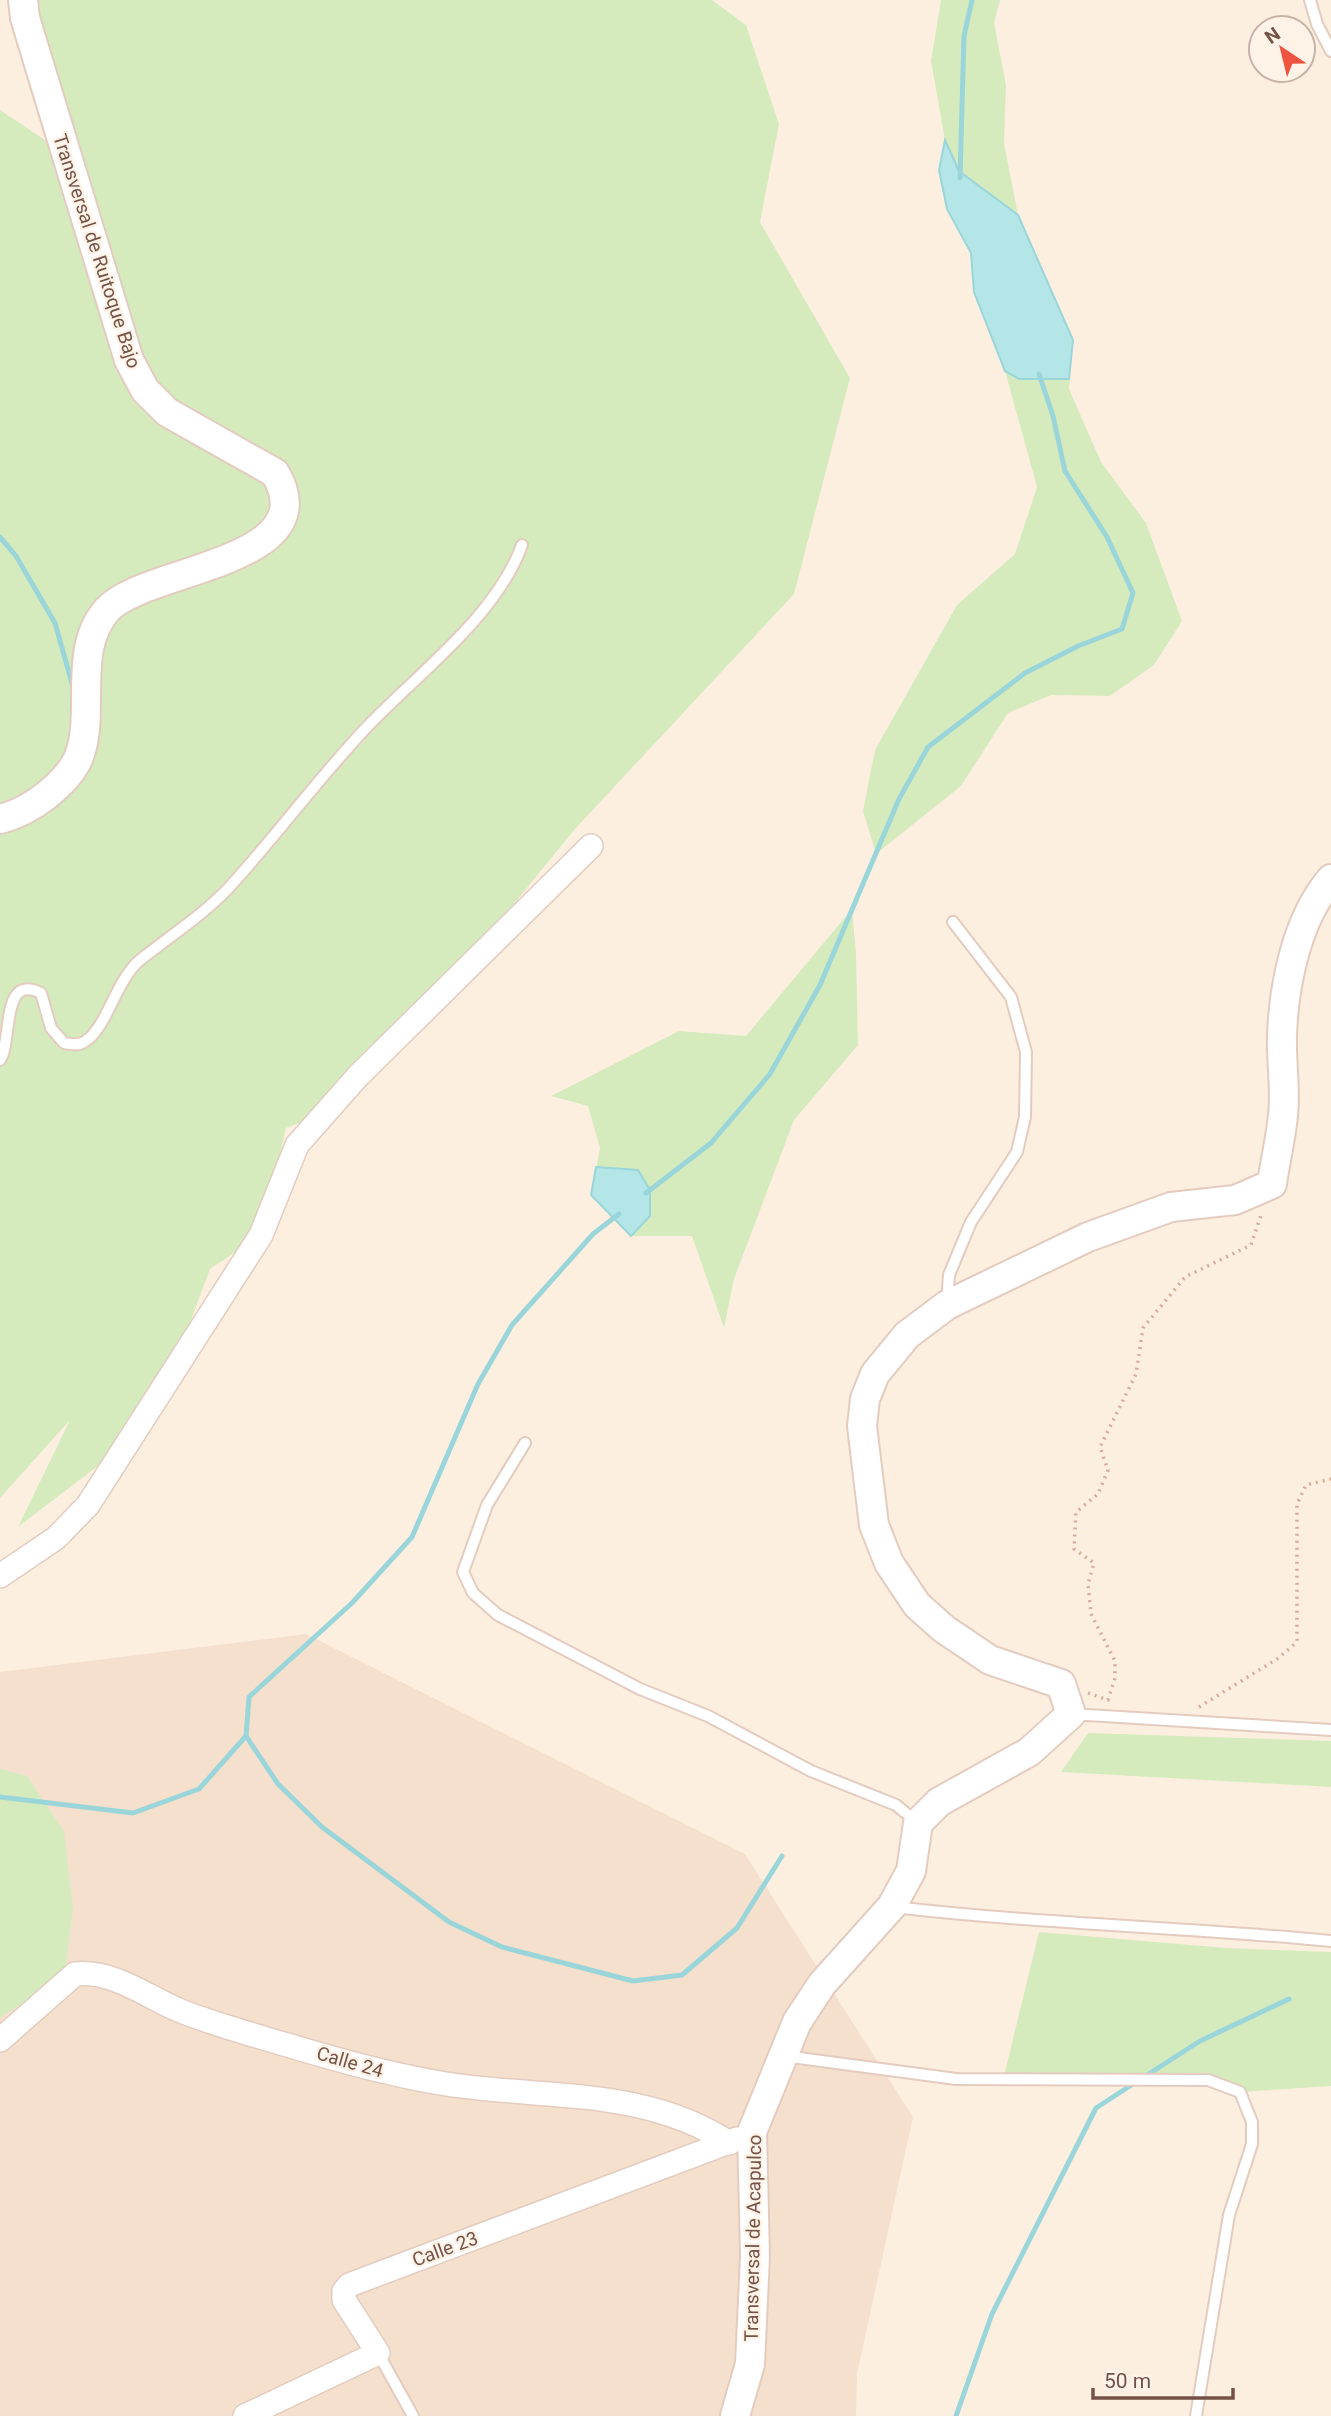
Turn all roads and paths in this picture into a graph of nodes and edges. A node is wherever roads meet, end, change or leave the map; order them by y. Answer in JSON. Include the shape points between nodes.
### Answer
{"nodes":[{"id":1,"x":23,"y":0,"type":"edge"},
{"id":2,"x":1310,"y":0,"type":"edge"},
{"id":3,"x":1331,"y":51,"type":"edge"},
{"id":4,"x":522,"y":545,"type":"dead end"},
{"id":5,"x":0,"y":819,"type":"edge"},
{"id":6,"x":591,"y":846,"type":"dead end"},
{"id":7,"x":1331,"y":879,"type":"edge"},
{"id":8,"x":953,"y":922,"type":"dead end"},
{"id":9,"x":0,"y":1060,"type":"edge"},
{"id":10,"x":1272,"y":1184,"type":"junction"},
{"id":11,"x":947,"y":1305,"type":"junction"},
{"id":12,"x":525,"y":1443,"type":"dead end"},
{"id":13,"x":1331,"y":1479,"type":"edge"},
{"id":14,"x":0,"y":1576,"type":"edge"},
{"id":15,"x":1061,"y":1684,"type":"junction"},
{"id":16,"x":1070,"y":1714,"type":"junction"},
{"id":17,"x":1169,"y":1720,"type":"junction"},
{"id":18,"x":1331,"y":1730,"type":"edge"},
{"id":19,"x":918,"y":1823,"type":"junction"},
{"id":20,"x":892,"y":1906,"type":"junction"},
{"id":21,"x":1331,"y":1941,"type":"edge"},
{"id":22,"x":0,"y":2040,"type":"edge"},
{"id":23,"x":784,"y":2056,"type":"junction"},
{"id":24,"x":741,"y":2138,"type":"junction"},
{"id":25,"x":378,"y":2353,"type":"junction"},
{"id":26,"x":245,"y":2416,"type":"edge"},
{"id":27,"x":413,"y":2416,"type":"edge"},
{"id":28,"x":735,"y":2416,"type":"edge"},
{"id":29,"x":1196,"y":2416,"type":"edge"}],
"edges":[{"from":1,"to":5,"type":"street","name":"Transversal de Ruitoque Bajo","via":[[129,360],[145,390],[167,412],[275,473],[284,488],[285,503],[279,524],[251,548],[130,591],[107,610],[88,653],[78,758],[61,783],[41,799]]},
{"from":2,"to":3,"type":"lane"},
{"from":4,"to":9,"type":"lane","via":[[514,568],[470,624],[366,729],[232,885],[136,963],[86,1042],[64,1043],[51,1028],[41,993],[30,989],[16,993],[7,1006],[5,1052]]},
{"from":6,"to":14,"type":"street","via":[[358,1076],[297,1145],[261,1235],[88,1504],[56,1538]]},
{"from":7,"to":10,"type":"street","via":[[1298,942],[1289,975],[1282,1033],[1283,1114]]},
{"from":8,"to":11,"type":"lane","via":[[1012,997],[1026,1052],[1024,1117],[1017,1152],[971,1222],[949,1275]]},
{"from":10,"to":11,"type":"street","via":[[1235,1200],[1171,1207],[1088,1237]]},
{"from":10,"to":15,"type":"path","via":[[1251,1245],[1185,1277],[1143,1328],[1136,1374],[1100,1447],[1108,1470],[1098,1493],[1076,1512],[1074,1549],[1094,1563],[1088,1584],[1091,1614],[1115,1661],[1115,1678],[1108,1700]]},
{"from":11,"to":15,"type":"street","via":[[907,1335],[875,1374],[865,1398],[862,1426],[874,1525],[889,1563],[917,1605],[944,1629],[990,1660]]},
{"from":12,"to":19,"type":"lane","via":[[487,1505],[463,1572],[473,1593],[498,1615],[640,1689],[708,1716],[811,1771],[895,1805]]},
{"from":13,"to":17,"type":"path","via":[[1306,1485],[1297,1504],[1297,1642],[1233,1689]]},
{"from":15,"to":16,"type":"street"},
{"from":16,"to":17,"type":"lane"},
{"from":16,"to":19,"type":"street","via":[[1029,1752],[939,1802]]},
{"from":17,"to":18,"type":"lane"},
{"from":19,"to":20,"type":"street","name":"Transversal de Acapulco","via":[[911,1871]]},
{"from":20,"to":21,"type":"lane"},
{"from":20,"to":23,"type":"street","name":"Transversal de Acapulco","via":[[822,1984],[797,2022]]},
{"from":22,"to":24,"type":"street","name":"Calle 24","via":[[75,1974],[88,1973],[236,2029],[396,2075],[632,2104]]},
{"from":23,"to":24,"type":"street","name":"Transversal de Acapulco"},
{"from":23,"to":29,"type":"lane","via":[[956,2079],[1208,2080],[1240,2092],[1252,2122],[1252,2144],[1229,2215]]},
{"from":24,"to":25,"type":"street","name":"Calle 23","via":[[349,2285],[344,2300]]},
{"from":24,"to":28,"type":"street","name":"Transversal de Acapulco","via":[[755,2256],[750,2364]]},
{"from":25,"to":26,"type":"street"},
{"from":25,"to":27,"type":"lane"}]}
